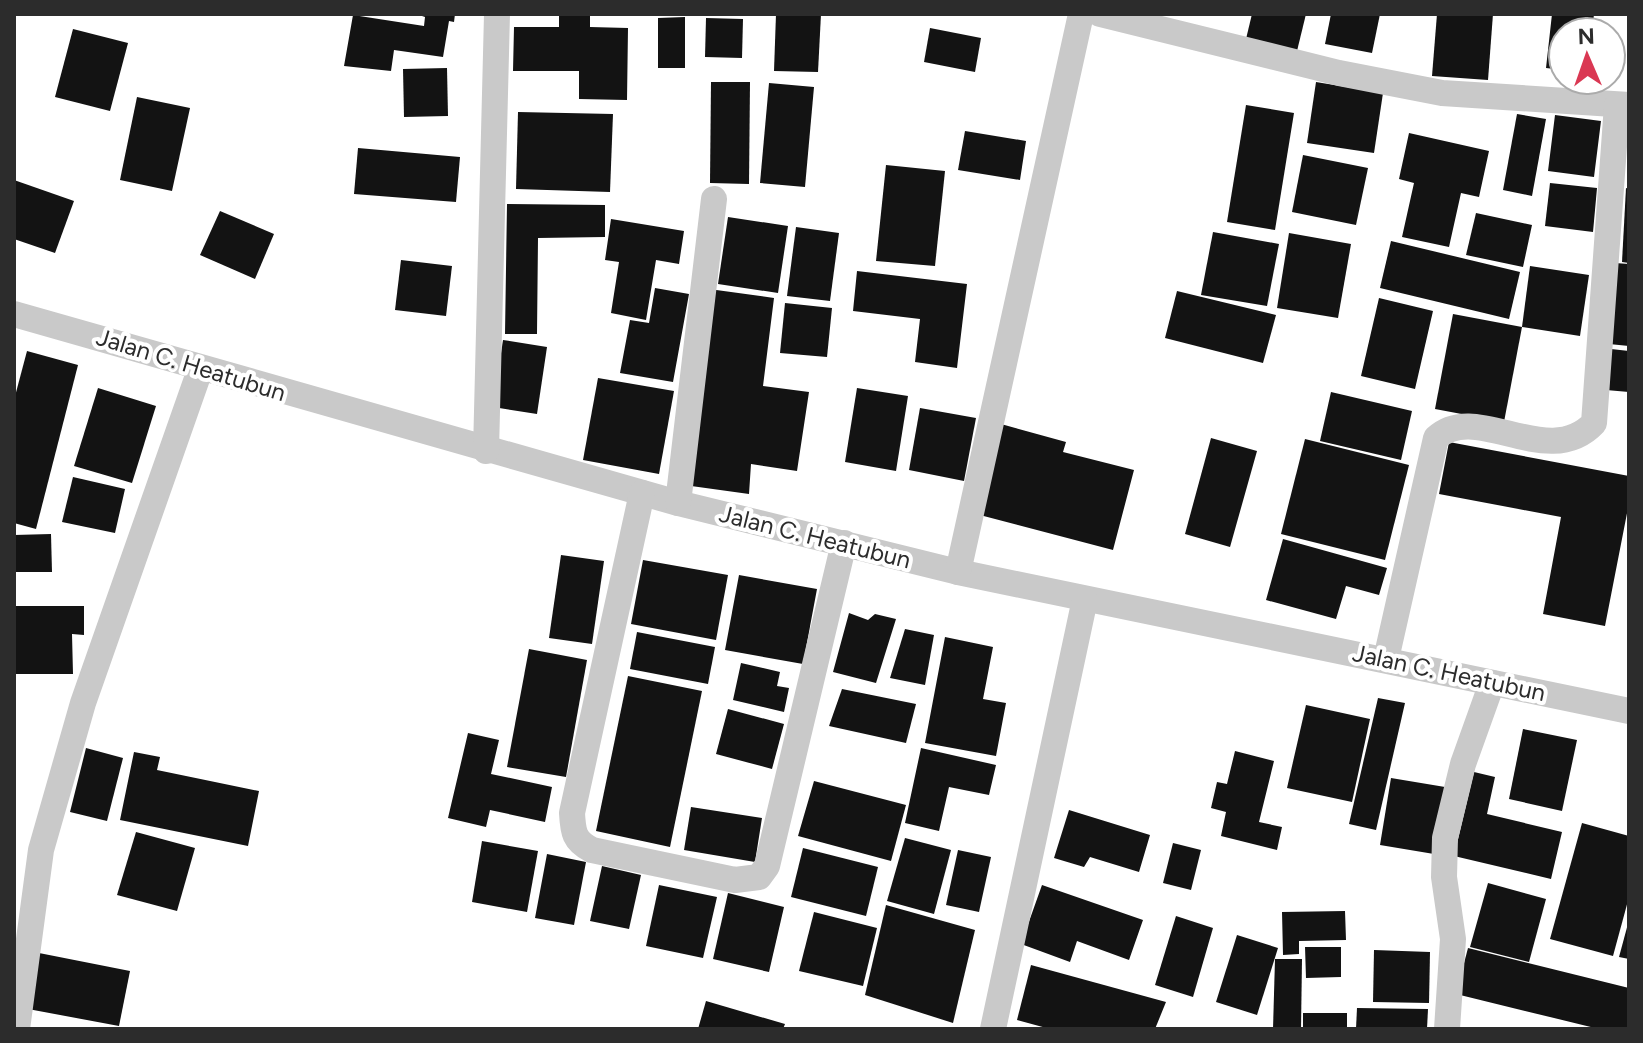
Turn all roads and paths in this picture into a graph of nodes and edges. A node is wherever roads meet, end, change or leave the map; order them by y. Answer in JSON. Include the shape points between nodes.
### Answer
{"nodes":[{"id":1,"x":497,"y":14,"type":"edge"},
{"id":2,"x":1081,"y":14,"type":"edge"},
{"id":3,"x":1100,"y":14,"type":"edge"},
{"id":4,"x":1623,"y":105,"type":"edge"},
{"id":5,"x":714,"y":199,"type":"dead end"},
{"id":6,"x":14,"y":314,"type":"edge"},
{"id":7,"x":200,"y":370,"type":"junction"},
{"id":8,"x":486,"y":451,"type":"junction"},
{"id":9,"x":642,"y":493,"type":"junction"},
{"id":10,"x":678,"y":503,"type":"junction"},
{"id":11,"x":844,"y":543,"type":"junction"},
{"id":12,"x":958,"y":572,"type":"junction"},
{"id":13,"x":1085,"y":599,"type":"junction"},
{"id":14,"x":1386,"y":659,"type":"junction"},
{"id":15,"x":1492,"y":683,"type":"junction"},
{"id":16,"x":1629,"y":711,"type":"edge"},
{"id":17,"x":17,"y":1029,"type":"edge"},
{"id":18,"x":993,"y":1029,"type":"edge"},
{"id":19,"x":1447,"y":1029,"type":"edge"}],
"edges":[{"from":1,"to":8,"type":"street"},
{"from":2,"to":12,"type":"street"},
{"from":3,"to":4,"type":"street","via":[[1442,93]]},
{"from":4,"to":14,"type":"street","via":[[1594,423],[1585,432],[1555,441],[1467,426],[1452,426],[1436,438]]},
{"from":5,"to":10,"type":"street"},
{"from":6,"to":7,"type":"street","name":"Jalan C. Heatubun"},
{"from":7,"to":8,"type":"street","name":"Jalan C. Heatubun"},
{"from":7,"to":17,"type":"street","via":[[83,703],[45,835]]},
{"from":8,"to":9,"type":"street","name":"Jalan C. Heatubun"},
{"from":9,"to":10,"type":"street","name":"Jalan C. Heatubun"},
{"from":9,"to":11,"type":"street","via":[[572,813],[579,844],[592,850],[735,880],[759,877],[767,866]]},
{"from":10,"to":11,"type":"street","name":"Jalan C. Heatubun"},
{"from":11,"to":12,"type":"street","name":"Jalan C. Heatubun"},
{"from":12,"to":13,"type":"street","name":"Jalan C. Heatubun"},
{"from":13,"to":14,"type":"street","name":"Jalan C. Heatubun"},
{"from":13,"to":18,"type":"street"},
{"from":14,"to":15,"type":"street","name":"Jalan C. Heatubun"},
{"from":15,"to":16,"type":"street","name":"Jalan C. Heatubun"},
{"from":15,"to":19,"type":"street","via":[[1463,764],[1445,838],[1444,877],[1453,939]]}]}
